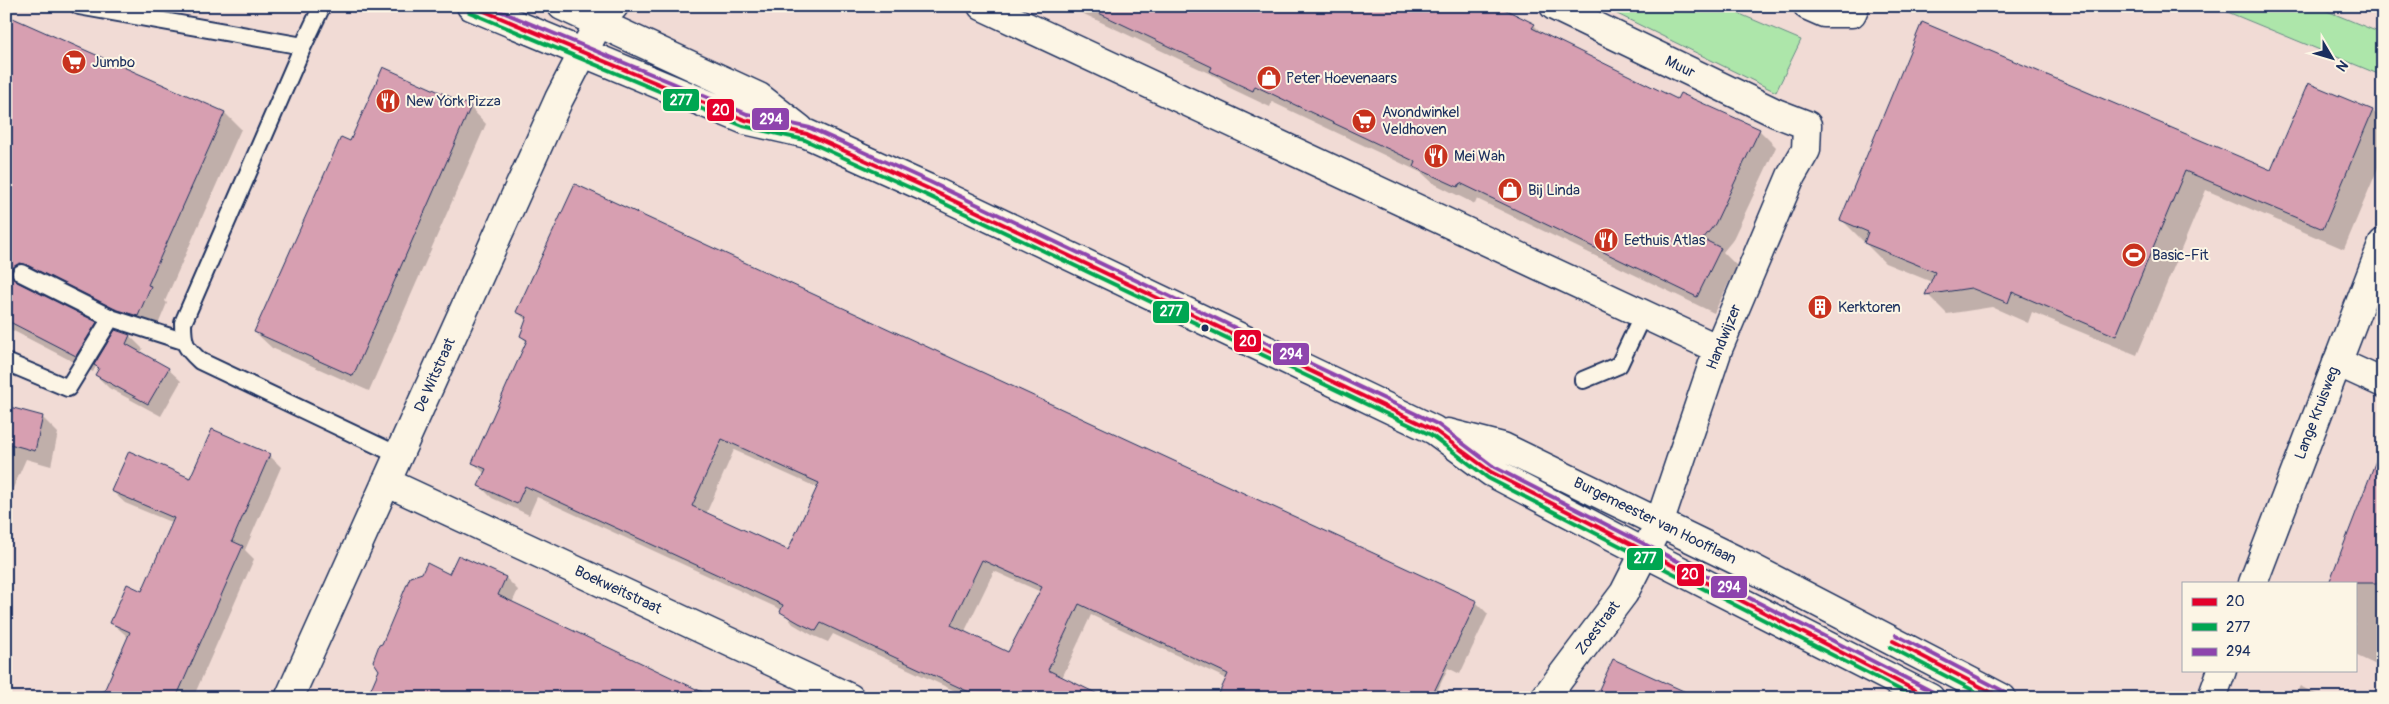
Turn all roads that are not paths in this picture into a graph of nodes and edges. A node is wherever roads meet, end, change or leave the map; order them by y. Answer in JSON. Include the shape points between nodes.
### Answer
{"nodes":[{"id":1,"x":79,"y":6,"type":"edge"},
{"id":2,"x":322,"y":6,"type":"edge"},
{"id":3,"x":472,"y":6,"type":"edge"},
{"id":4,"x":562,"y":6,"type":"edge"},
{"id":5,"x":982,"y":6,"type":"edge"},
{"id":6,"x":1554,"y":6,"type":"edge"},
{"id":7,"x":1808,"y":6,"type":"edge"},
{"id":8,"x":1854,"y":10,"type":"edge"},
{"id":9,"x":606,"y":15,"type":"edge"},
{"id":10,"x":304,"y":46,"type":"junction"},
{"id":11,"x":582,"y":52,"type":"junction"},
{"id":12,"x":1807,"y":125,"type":"joint"},
{"id":13,"x":807,"y":134,"type":"junction"},
{"id":14,"x":2383,"y":243,"type":"edge"},
{"id":15,"x":21,"y":273,"type":"dead end"},
{"id":16,"x":1643,"y":314,"type":"junction"},
{"id":17,"x":111,"y":318,"type":"junction"},
{"id":18,"x":183,"y":341,"type":"junction"},
{"id":19,"x":1718,"y":349,"type":"junction"},
{"id":20,"x":6,"y":362,"type":"edge"},
{"id":21,"x":2337,"y":362,"type":"junction"},
{"id":22,"x":1583,"y":380,"type":"dead end"},
{"id":23,"x":2383,"y":383,"type":"edge"},
{"id":24,"x":1434,"y":430,"type":"junction"},
{"id":25,"x":398,"y":455,"type":"junction"},
{"id":26,"x":386,"y":482,"type":"junction"},
{"id":27,"x":1659,"y":524,"type":"junction"},
{"id":28,"x":1645,"y":553,"type":"junction"},
{"id":29,"x":2253,"y":582,"type":"edge"},
{"id":30,"x":2221,"y":672,"type":"edge"},
{"id":31,"x":289,"y":698,"type":"edge"},
{"id":32,"x":850,"y":698,"type":"edge"},
{"id":33,"x":1544,"y":698,"type":"edge"},
{"id":34,"x":1930,"y":698,"type":"edge"},
{"id":35,"x":2002,"y":698,"type":"edge"},
{"id":36,"x":2212,"y":698,"type":"edge"}],
"edges":[{"from":1,"to":10,"type":"lane"},
{"from":2,"to":10,"type":"lane"},
{"from":3,"to":11,"type":"street","name":"Burgemeester van Hoofflaan"},
{"from":4,"to":9,"type":"street","name":"Burgemeester van Hoofflaan"},
{"from":5,"to":16,"type":"street"},
{"from":6,"to":12,"type":"street","name":"Muur"},
{"from":7,"to":8,"type":"street","via":[[1824,13]]},
{"from":9,"to":11,"type":"street","name":"De Witstraat"},
{"from":9,"to":13,"type":"street","name":"Burgemeester van Hoofflaan","via":[[759,97]]},
{"from":10,"to":18,"type":"lane","via":[[183,324]]},
{"from":11,"to":13,"type":"street","name":"Burgemeester van Hoofflaan","via":[[745,120]]},
{"from":11,"to":25,"type":"street","name":"De Witstraat"},
{"from":12,"to":19,"type":"street","name":"Handwijzer","via":[[1806,150],[1791,176]]},
{"from":13,"to":24,"type":"street","name":"Burgemeester van Hoofflaan","via":[[936,192]]},
{"from":14,"to":21,"type":"street","name":"Lange Kruisweg"},
{"from":15,"to":17,"type":"lane"},
{"from":16,"to":19,"type":"street"},
{"from":16,"to":22,"type":"lane","via":[[1619,365]]},
{"from":17,"to":18,"type":"lane"},
{"from":17,"to":20,"type":"lane","via":[[68,388]]},
{"from":18,"to":25,"type":"lane","via":[[188,351],[200,361]]},
{"from":19,"to":27,"type":"street","name":"Handwijzer"},
{"from":21,"to":23,"type":"street"},
{"from":21,"to":29,"type":"street","name":"Lange Kruisweg"},
{"from":24,"to":27,"type":"street","name":"Burgemeester van Hoofflaan","via":[[1503,447]]},
{"from":24,"to":28,"type":"street","name":"Burgemeester van Hoofflaan","via":[[1492,472]]},
{"from":25,"to":26,"type":"street","name":"De Witstraat"},
{"from":26,"to":31,"type":"street","name":"De Witstraat"},
{"from":26,"to":32,"type":"street","name":"Boekweitstraat"},
{"from":27,"to":28,"type":"street","name":"Handwijzer"},
{"from":27,"to":35,"type":"street","name":"Burgemeester van Hoofflaan","via":[[1746,565]]},
{"from":28,"to":33,"type":"street","name":"Zoestraat","via":[[1624,593]]},
{"from":28,"to":34,"type":"street","name":"Burgemeester van Hoofflaan"},
{"from":30,"to":36,"type":"street"}]}
